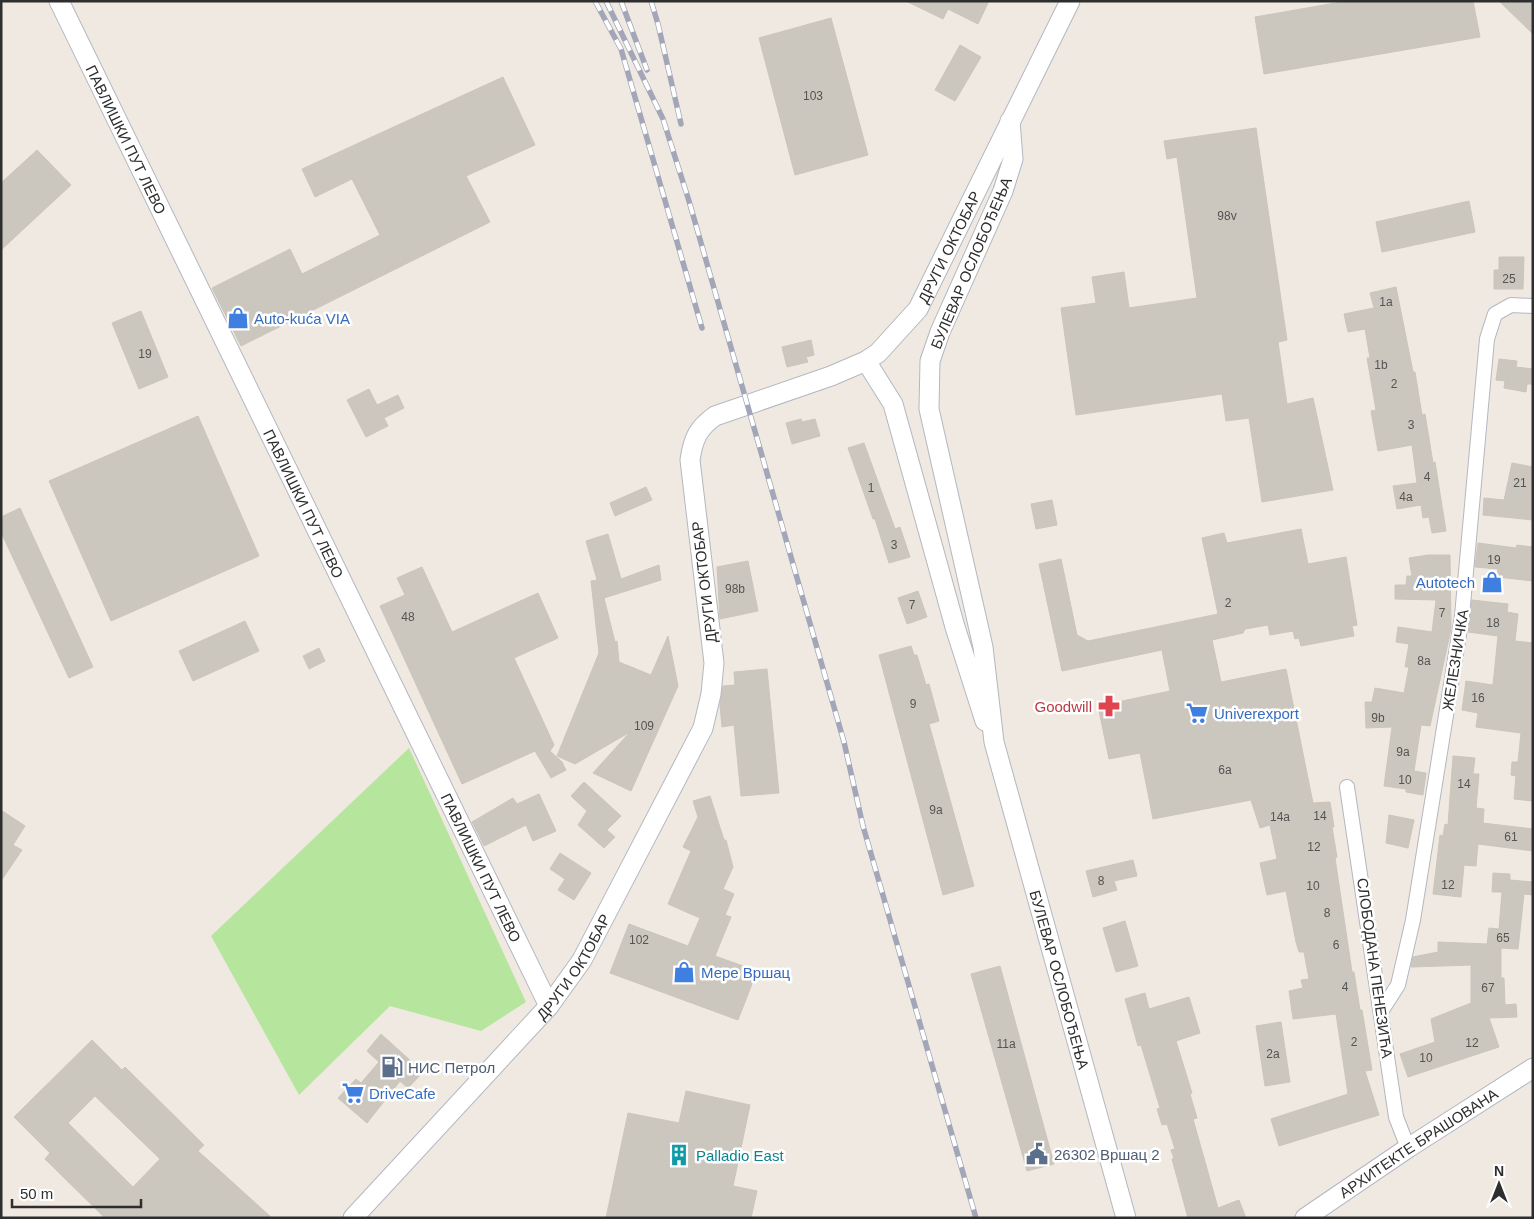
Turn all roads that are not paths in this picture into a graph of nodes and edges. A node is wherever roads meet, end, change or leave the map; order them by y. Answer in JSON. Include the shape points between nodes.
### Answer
{"nodes":[{"id":1,"x":59,"y":1,"type":"edge"},
{"id":2,"x":1070,"y":1,"type":"edge"},
{"id":3,"x":1010,"y":121,"type":"junction"},
{"id":4,"x":1533,"y":306,"type":"edge"},
{"id":5,"x":866,"y":361,"type":"junction"},
{"id":6,"x":976,"y":611,"type":"junction"},
{"id":7,"x":957,"y":633,"type":"junction"},
{"id":8,"x":987,"y":677,"type":"junction"},
{"id":9,"x":994,"y":742,"type":"junction"},
{"id":10,"x":1347,"y":787,"type":"dead end"},
{"id":11,"x":549,"y":1006,"type":"junction"},
{"id":12,"x":1382,"y":1010,"type":"junction"},
{"id":13,"x":1533,"y":1068,"type":"edge"},
{"id":14,"x":1408,"y":1148,"type":"junction"},
{"id":15,"x":353,"y":1218,"type":"edge"},
{"id":16,"x":1126,"y":1218,"type":"edge"},
{"id":17,"x":1305,"y":1218,"type":"edge"}],
"edges":[{"from":1,"to":11,"type":"street","name":"ПАВЛИШКИ ПУТ ЛЕВО"},
{"from":2,"to":3,"type":"street","name":"ДРУГИ ОКТОБАР"},
{"from":3,"to":5,"type":"street","name":"ДРУГИ ОКТОБАР","via":[[918,309],[878,354]]},
{"from":3,"to":6,"type":"street","name":"БУЛЕВАР ОСЛОБОЂЕЊА","via":[[1013,159],[1003,191],[940,332],[930,361],[928,385],[933,434]]},
{"from":4,"to":12,"type":"street","name":"ЖЕЛЕЗНИЧКА","via":[[1511,305],[1496,314],[1487,339],[1462,616],[1413,920],[1398,985]]},
{"from":5,"to":7,"type":"street","name":"БУЛЕВАР ОСЛОБОЂЕЊА","via":[[893,404]]},
{"from":5,"to":11,"type":"street","name":"ДРУГИ ОКТОБАР","via":[[715,416],[702,425],[694,438],[690,460],[714,662],[703,728],[582,960]]},
{"from":6,"to":7,"type":"street"},
{"from":6,"to":8,"type":"street","name":"БУЛЕВАР ОСЛОБОЂЕЊА"},
{"from":7,"to":8,"type":"street","name":"БУЛЕВАР ОСЛОБОЂЕЊА"},
{"from":7,"to":9,"type":"street","name":"БУЛЕВАР ОСЛОБОЂЕЊА","via":[[972,687]]},
{"from":8,"to":9,"type":"street","name":"БУЛЕВАР ОСЛОБОЂЕЊА"},
{"from":9,"to":16,"type":"street","name":"БУЛЕВАР ОСЛОБОЂЕЊА"},
{"from":10,"to":12,"type":"street","name":"СЛОБОДАНА ПЕНЕЗИЋА"},
{"from":11,"to":15,"type":"street","name":"ДРУГИ ОКТОБАР"},
{"from":12,"to":14,"type":"street","name":"СЛОБОДАНА ПЕНЕЗИЋА","via":[[1396,1117]]},
{"from":13,"to":14,"type":"street","name":"АРХИТЕКТЕ БРАШОВАНА"},
{"from":14,"to":17,"type":"street","name":"АРХИТЕКТЕ БРАШОВАНА"}]}
